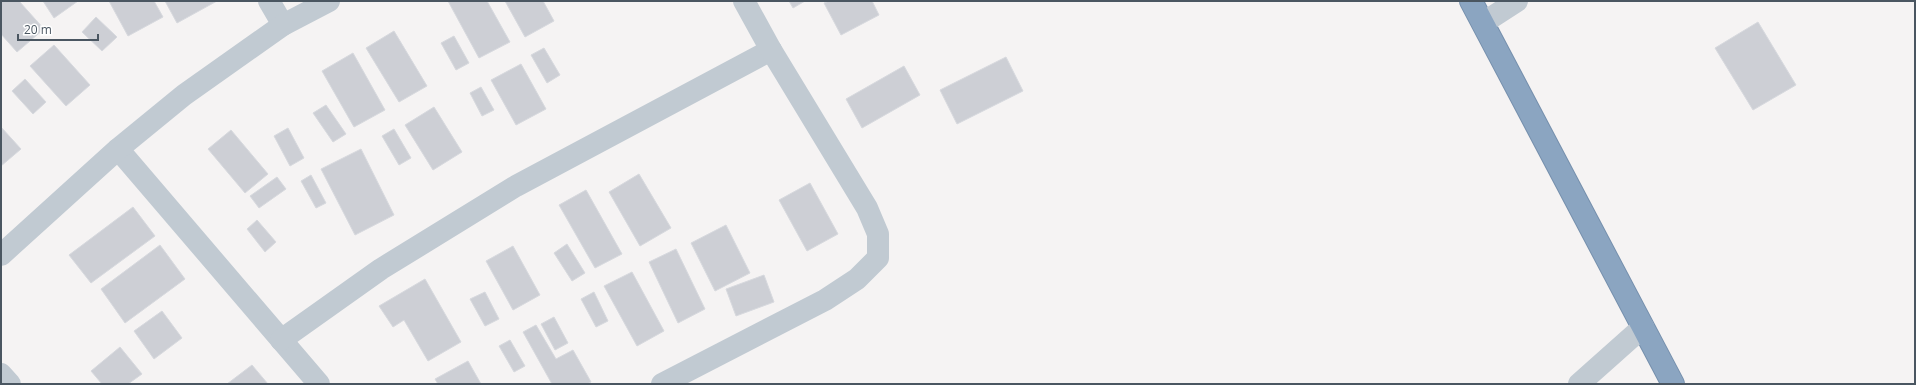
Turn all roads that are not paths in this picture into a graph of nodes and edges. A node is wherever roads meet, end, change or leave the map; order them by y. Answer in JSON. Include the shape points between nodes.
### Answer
{"nodes":[{"id":1,"x":269,"y":1,"type":"edge"},
{"id":2,"x":329,"y":1,"type":"edge"},
{"id":3,"x":744,"y":1,"type":"edge"},
{"id":4,"x":1471,"y":1,"type":"edge"},
{"id":5,"x":1517,"y":1,"type":"edge"},
{"id":6,"x":1483,"y":23,"type":"junction"},
{"id":7,"x":283,"y":25,"type":"junction"},
{"id":8,"x":771,"y":50,"type":"junction"},
{"id":9,"x":118,"y":149,"type":"junction"},
{"id":10,"x":1,"y":255,"type":"edge"},
{"id":11,"x":1643,"y":327,"type":"junction"},
{"id":12,"x":281,"y":340,"type":"junction"},
{"id":13,"x":1,"y":374,"type":"edge"},
{"id":14,"x":10,"y":384,"type":"edge"},
{"id":15,"x":319,"y":384,"type":"edge"},
{"id":16,"x":662,"y":384,"type":"edge"},
{"id":17,"x":1578,"y":384,"type":"edge"},
{"id":18,"x":1673,"y":384,"type":"edge"}],
"edges":[{"from":1,"to":7,"type":"street"},
{"from":2,"to":7,"type":"street"},
{"from":3,"to":8,"type":"street"},
{"from":4,"to":6,"type":"highway"},
{"from":5,"to":6,"type":"street"},
{"from":6,"to":11,"type":"highway"},
{"from":7,"to":9,"type":"street","via":[[184,95]]},
{"from":8,"to":12,"type":"street","via":[[516,186],[381,269]]},
{"from":8,"to":16,"type":"street","via":[[867,208],[878,234],[878,258],[857,279],[825,300]]},
{"from":9,"to":10,"type":"street"},
{"from":9,"to":12,"type":"street"},
{"from":11,"to":17,"type":"street"},
{"from":11,"to":18,"type":"highway"},
{"from":12,"to":15,"type":"street"},
{"from":13,"to":14,"type":"street"}]}
